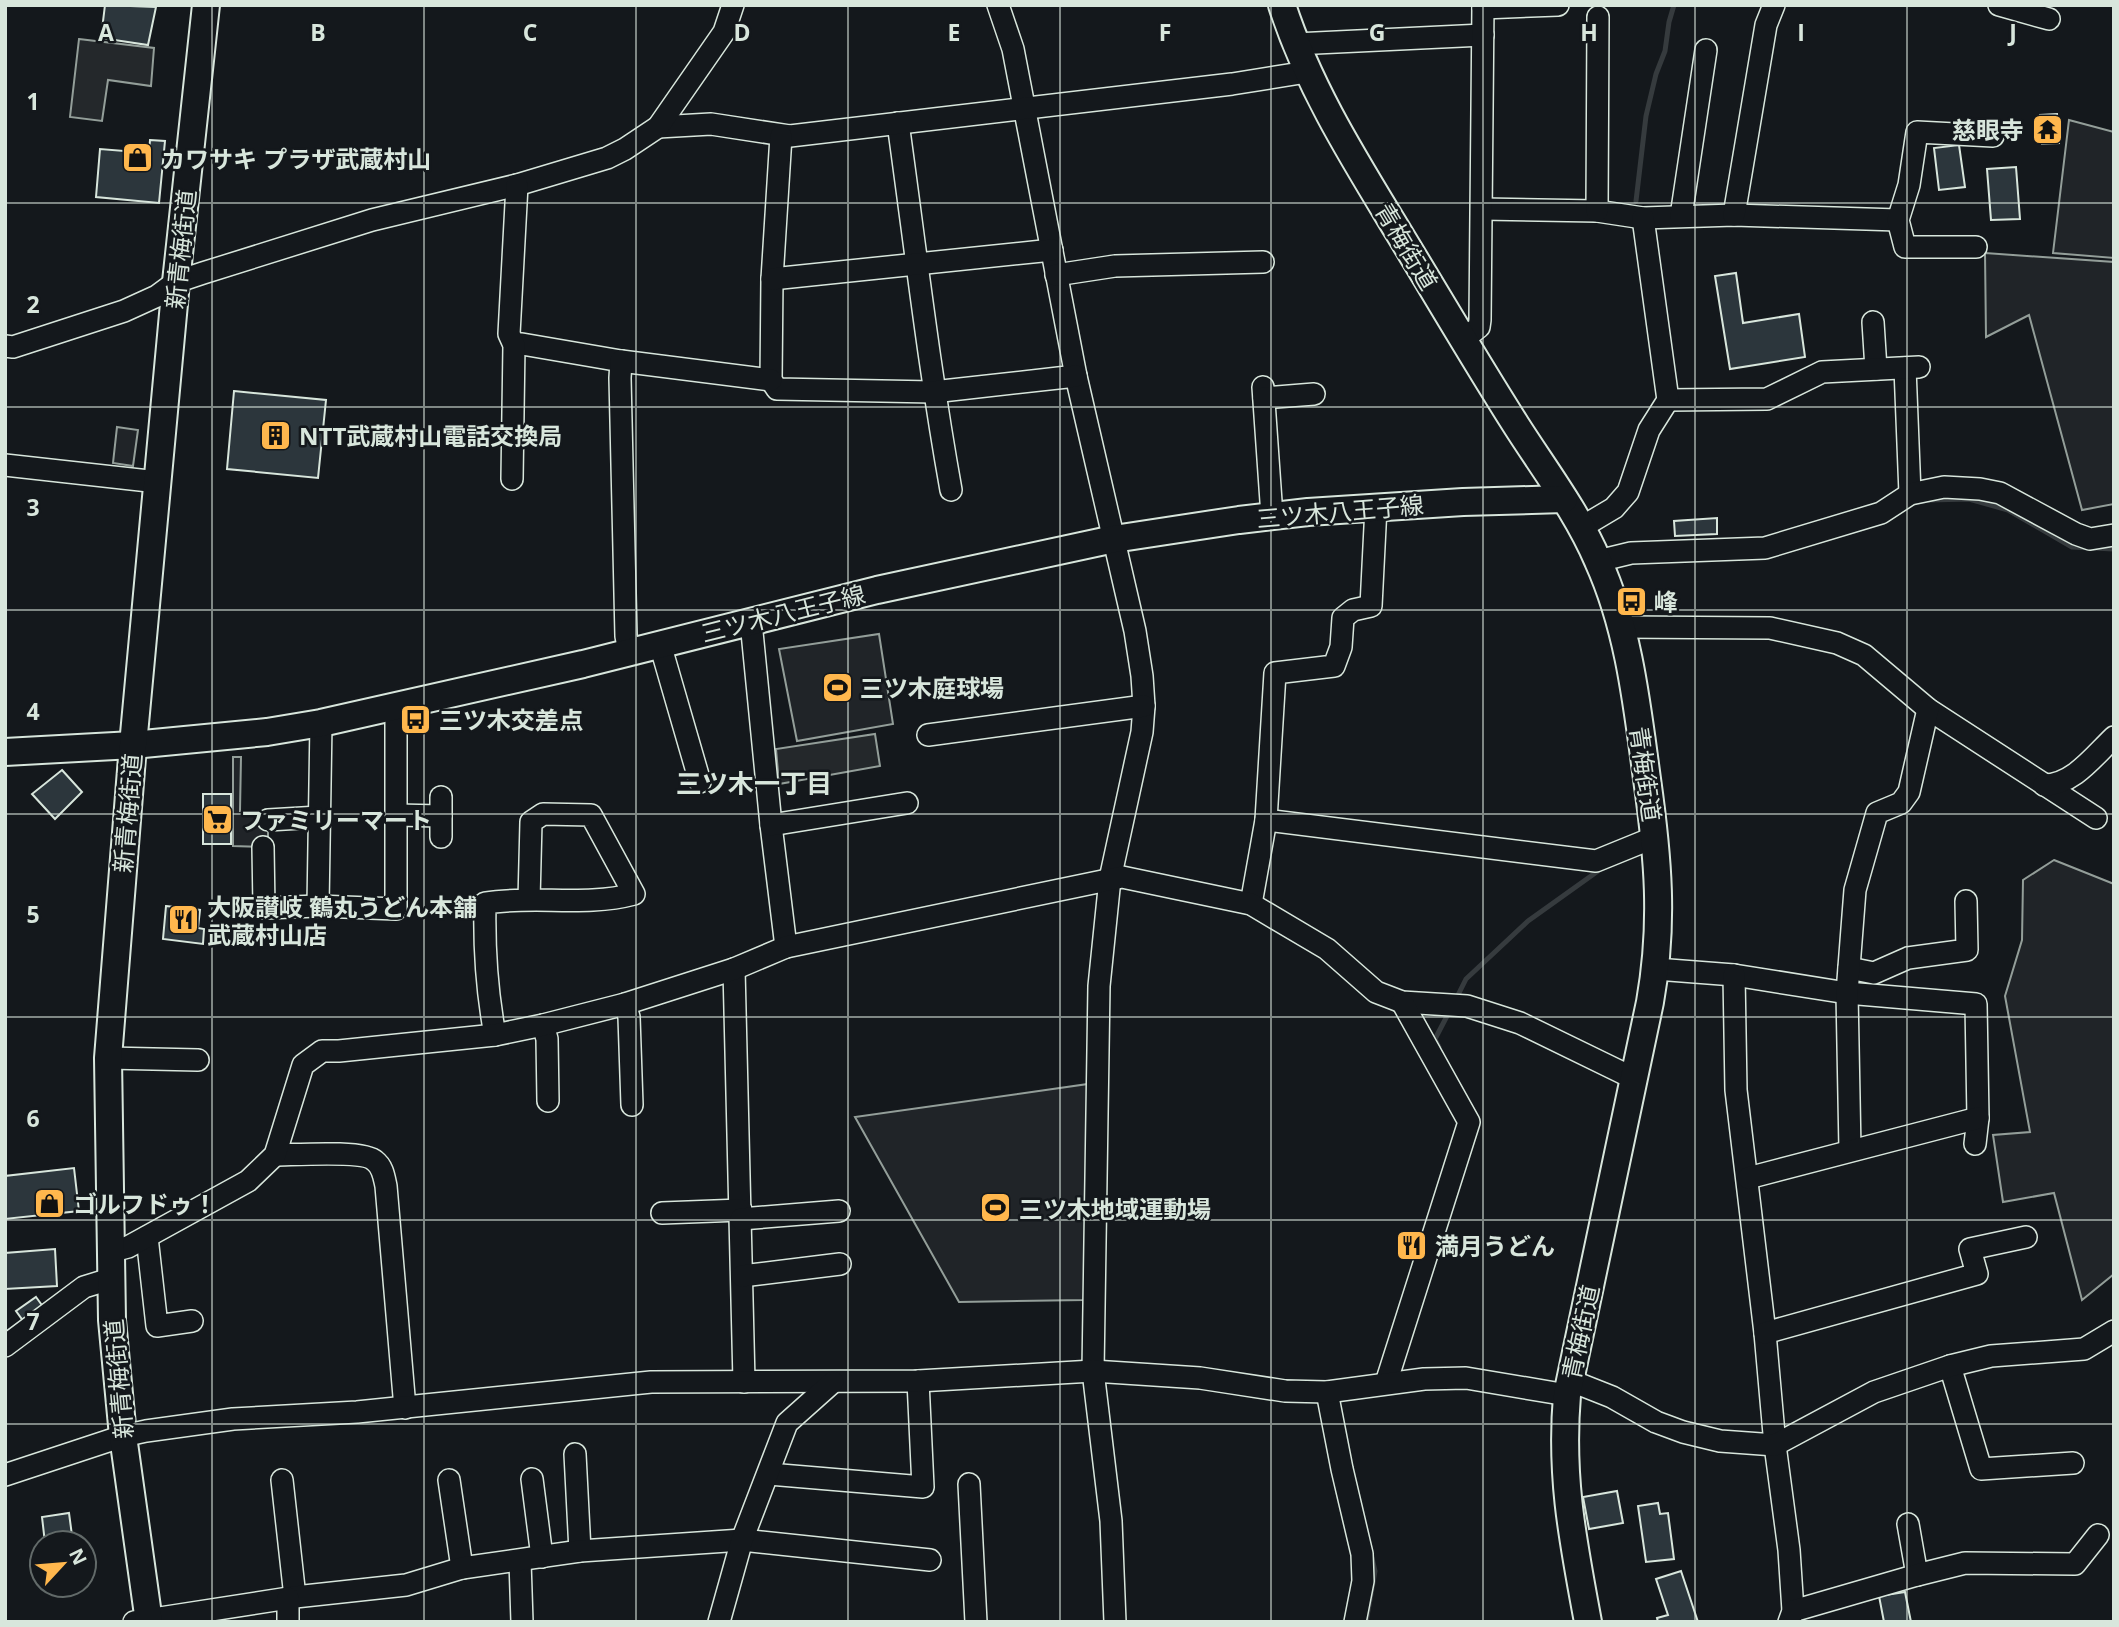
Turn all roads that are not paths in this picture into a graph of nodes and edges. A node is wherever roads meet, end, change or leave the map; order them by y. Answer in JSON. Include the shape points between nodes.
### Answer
{"nodes":[{"id":1,"x":206,"y":5,"type":"edge"},
{"id":2,"x":733,"y":5,"type":"edge"},
{"id":3,"x":998,"y":5,"type":"edge"},
{"id":4,"x":1282,"y":5,"type":"edge"},
{"id":5,"x":1558,"y":5,"type":"edge"},
{"id":6,"x":1774,"y":5,"type":"edge"},
{"id":7,"x":1999,"y":5,"type":"edge"},
{"id":8,"x":1483,"y":7,"type":"edge"},
{"id":9,"x":1598,"y":18,"type":"dead end"},
{"id":10,"x":2049,"y":19,"type":"dead end"},
{"id":11,"x":1483,"y":35,"type":"junction"},
{"id":12,"x":1296,"y":44,"type":"junction"},
{"id":13,"x":1706,"y":50,"type":"dead end"},
{"id":14,"x":1307,"y":72,"type":"junction"},
{"id":15,"x":1025,"y":108,"type":"junction"},
{"id":16,"x":898,"y":123,"type":"junction"},
{"id":17,"x":658,"y":127,"type":"junction"},
{"id":18,"x":781,"y":136,"type":"junction"},
{"id":19,"x":1993,"y":136,"type":"dead end"},
{"id":20,"x":517,"y":185,"type":"junction"},
{"id":21,"x":1482,"y":209,"type":"junction"},
{"id":22,"x":1597,"y":211,"type":"junction"},
{"id":23,"x":1681,"y":215,"type":"junction"},
{"id":24,"x":1734,"y":215,"type":"junction"},
{"id":25,"x":1643,"y":218,"type":"junction"},
{"id":26,"x":1898,"y":220,"type":"junction"},
{"id":27,"x":1976,"y":247,"type":"dead end"},
{"id":28,"x":1052,"y":250,"type":"junction"},
{"id":29,"x":1263,"y":262,"type":"dead end"},
{"id":30,"x":918,"y":263,"type":"junction"},
{"id":31,"x":1056,"y":275,"type":"junction"},
{"id":32,"x":772,"y":279,"type":"junction"},
{"id":33,"x":176,"y":282,"type":"junction"},
{"id":34,"x":1873,"y":322,"type":"dead end"},
{"id":35,"x":1464,"y":339,"type":"junction"},
{"id":36,"x":514,"y":345,"type":"junction"},
{"id":37,"x":5,"y":346,"type":"edge"},
{"id":38,"x":621,"y":361,"type":"junction"},
{"id":39,"x":1875,"y":369,"type":"junction"},
{"id":40,"x":1076,"y":376,"type":"junction"},
{"id":41,"x":771,"y":380,"type":"junction"},
{"id":42,"x":933,"y":392,"type":"junction"},
{"id":43,"x":1314,"y":394,"type":"dead end"},
{"id":44,"x":1668,"y":400,"type":"junction"},
{"id":45,"x":5,"y":466,"type":"edge"},
{"id":46,"x":519,"y":466,"type":"dead end"},
{"id":47,"x":158,"y":482,"type":"junction"},
{"id":48,"x":951,"y":490,"type":"dead end"},
{"id":49,"x":1910,"y":494,"type":"junction"},
{"id":50,"x":1564,"y":499,"type":"junction"},
{"id":51,"x":1376,"y":508,"type":"junction"},
{"id":52,"x":1272,"y":516,"type":"junction"},
{"id":53,"x":1582,"y":527,"type":"junction"},
{"id":54,"x":2114,"y":535,"type":"edge"},
{"id":55,"x":1114,"y":539,"type":"junction"},
{"id":56,"x":1598,"y":561,"type":"junction"},
{"id":57,"x":751,"y":622,"type":"junction"},
{"id":58,"x":1621,"y":627,"type":"junction"},
{"id":59,"x":660,"y":644,"type":"junction"},
{"id":60,"x":629,"y":652,"type":"junction"},
{"id":61,"x":396,"y":705,"type":"junction"},
{"id":62,"x":1144,"y":706,"type":"junction"},
{"id":63,"x":1928,"y":709,"type":"junction"},
{"id":64,"x":321,"y":723,"type":"junction"},
{"id":65,"x":928,"y":736,"type":"dead end"},
{"id":66,"x":2114,"y":737,"type":"edge"},
{"id":67,"x":133,"y":745,"type":"junction"},
{"id":68,"x":5,"y":752,"type":"edge"},
{"id":69,"x":700,"y":782,"type":"dead end"},
{"id":70,"x":2044,"y":785,"type":"junction"},
{"id":71,"x":907,"y":803,"type":"dead end"},
{"id":72,"x":397,"y":816,"type":"junction"},
{"id":73,"x":319,"y":817,"type":"junction"},
{"id":74,"x":441,"y":817,"type":"dead end"},
{"id":75,"x":2096,"y":818,"type":"dead end"},
{"id":76,"x":268,"y":820,"type":"dead end"},
{"id":77,"x":1266,"y":820,"type":"junction"},
{"id":78,"x":771,"y":825,"type":"junction"},
{"id":79,"x":1655,"y":837,"type":"junction"},
{"id":80,"x":263,"y":847,"type":"dead end"},
{"id":81,"x":1110,"y":879,"type":"junction"},
{"id":82,"x":529,"y":900,"type":"junction"},
{"id":83,"x":1966,"y":901,"type":"dead end"},
{"id":84,"x":1251,"y":904,"type":"junction"},
{"id":85,"x":318,"y":906,"type":"junction"},
{"id":86,"x":786,"y":947,"type":"junction"},
{"id":87,"x":1849,"y":968,"type":"junction"},
{"id":88,"x":734,"y":969,"type":"junction"},
{"id":89,"x":1656,"y":969,"type":"junction"},
{"id":90,"x":1734,"y":975,"type":"junction"},
{"id":91,"x":1847,"y":993,"type":"junction"},
{"id":92,"x":1402,"y":1002,"type":"junction"},
{"id":93,"x":625,"y":1004,"type":"junction"},
{"id":94,"x":543,"y":1025,"type":"junction"},
{"id":95,"x":495,"y":1035,"type":"junction"},
{"id":96,"x":108,"y":1058,"type":"junction"},
{"id":97,"x":198,"y":1060,"type":"dead end"},
{"id":98,"x":1633,"y":1077,"type":"junction"},
{"id":99,"x":548,"y":1101,"type":"dead end"},
{"id":100,"x":632,"y":1105,"type":"dead end"},
{"id":101,"x":1978,"y":1118,"type":"junction"},
{"id":102,"x":1975,"y":1144,"type":"dead end"},
{"id":103,"x":1850,"y":1150,"type":"junction"},
{"id":104,"x":275,"y":1155,"type":"junction"},
{"id":105,"x":1748,"y":1178,"type":"junction"},
{"id":106,"x":662,"y":1213,"type":"dead end"},
{"id":107,"x":741,"y":1214,"type":"junction"},
{"id":108,"x":828,"y":1218,"type":"dead end"},
{"id":109,"x":147,"y":1237,"type":"junction"},
{"id":110,"x":2026,"y":1237,"type":"dead end"},
{"id":111,"x":110,"y":1252,"type":"junction"},
{"id":112,"x":841,"y":1264,"type":"dead end"},
{"id":113,"x":742,"y":1276,"type":"junction"},
{"id":114,"x":110,"y":1279,"type":"junction"},
{"id":115,"x":192,"y":1321,"type":"dead end"},
{"id":116,"x":2114,"y":1331,"type":"edge"},
{"id":117,"x":1765,"y":1333,"type":"junction"},
{"id":118,"x":5,"y":1346,"type":"edge"},
{"id":119,"x":1950,"y":1366,"type":"junction"},
{"id":120,"x":1093,"y":1371,"type":"junction"},
{"id":121,"x":744,"y":1381,"type":"junction"},
{"id":122,"x":918,"y":1381,"type":"junction"},
{"id":123,"x":833,"y":1382,"type":"junction"},
{"id":124,"x":1386,"y":1383,"type":"junction"},
{"id":125,"x":1568,"y":1387,"type":"junction"},
{"id":126,"x":1327,"y":1392,"type":"junction"},
{"id":127,"x":405,"y":1408,"type":"junction"},
{"id":128,"x":123,"y":1436,"type":"junction"},
{"id":129,"x":1774,"y":1445,"type":"junction"},
{"id":130,"x":575,"y":1454,"type":"dead end"},
{"id":131,"x":2073,"y":1463,"type":"dead end"},
{"id":132,"x":769,"y":1474,"type":"junction"},
{"id":133,"x":5,"y":1475,"type":"edge"},
{"id":134,"x":532,"y":1479,"type":"dead end"},
{"id":135,"x":282,"y":1480,"type":"dead end"},
{"id":136,"x":449,"y":1480,"type":"dead end"},
{"id":137,"x":969,"y":1484,"type":"dead end"},
{"id":138,"x":1908,"y":1524,"type":"dead end"},
{"id":139,"x":2098,"y":1535,"type":"dead end"},
{"id":140,"x":743,"y":1540,"type":"junction"},
{"id":141,"x":580,"y":1551,"type":"junction"},
{"id":142,"x":542,"y":1557,"type":"junction"},
{"id":143,"x":930,"y":1560,"type":"dead end"},
{"id":144,"x":520,"y":1561,"type":"junction"},
{"id":145,"x":462,"y":1568,"type":"junction"},
{"id":146,"x":1917,"y":1575,"type":"junction"},
{"id":147,"x":291,"y":1597,"type":"junction"},
{"id":148,"x":1791,"y":1616,"type":"edge"},
{"id":149,"x":144,"y":1621,"type":"edge"},
{"id":150,"x":288,"y":1622,"type":"edge"},
{"id":151,"x":522,"y":1622,"type":"edge"},
{"id":152,"x":719,"y":1622,"type":"edge"},
{"id":153,"x":976,"y":1622,"type":"edge"},
{"id":154,"x":1115,"y":1622,"type":"edge"},
{"id":155,"x":1355,"y":1622,"type":"edge"},
{"id":156,"x":1588,"y":1622,"type":"edge"}],
"edges":[{"from":1,"to":33,"type":"main road","name":"新青梅街道"},
{"from":2,"to":17,"type":"street","via":[[724,32]]},
{"from":3,"to":15,"type":"street"},
{"from":4,"to":12,"type":"main road","name":"青梅街道"},
{"from":5,"to":8,"type":"street"},
{"from":6,"to":24,"type":"street","via":[[1766,25]]},
{"from":7,"to":10,"type":"street"},
{"from":8,"to":11,"type":"street"},
{"from":9,"to":22,"type":"street"},
{"from":11,"to":12,"type":"street"},
{"from":11,"to":21,"type":"street"},
{"from":12,"to":14,"type":"main road","name":"青梅街道"},
{"from":13,"to":23,"type":"street"},
{"from":14,"to":15,"type":"street"},
{"from":14,"to":35,"type":"main road","name":"青梅街道"},
{"from":15,"to":16,"type":"street"},
{"from":15,"to":28,"type":"street"},
{"from":16,"to":18,"type":"street"},
{"from":16,"to":30,"type":"street"},
{"from":17,"to":18,"type":"street","via":[[711,124]]},
{"from":17,"to":20,"type":"street","via":[[607,158]]},
{"from":18,"to":32,"type":"street"},
{"from":19,"to":26,"type":"street","via":[[1917,132]]},
{"from":20,"to":33,"type":"street","via":[[372,220]]},
{"from":20,"to":36,"type":"street","via":[[509,334]]},
{"from":21,"to":22,"type":"street"},
{"from":21,"to":35,"type":"street","via":[[1480,320],[1479,327]]},
{"from":22,"to":25,"type":"street"},
{"from":23,"to":24,"type":"street"},
{"from":23,"to":25,"type":"street"},
{"from":24,"to":26,"type":"street"},
{"from":25,"to":44,"type":"street"},
{"from":26,"to":27,"type":"street","via":[[1905,247]]},
{"from":28,"to":30,"type":"street"},
{"from":28,"to":31,"type":"street"},
{"from":29,"to":31,"type":"street","via":[[1115,266]]},
{"from":30,"to":32,"type":"street"},
{"from":30,"to":42,"type":"street"},
{"from":31,"to":40,"type":"street"},
{"from":32,"to":41,"type":"street"},
{"from":33,"to":37,"type":"street","via":[[124,311]]},
{"from":33,"to":47,"type":"main road","name":"新青梅街道"},
{"from":34,"to":39,"type":"street"},
{"from":35,"to":50,"type":"main road","name":"青梅街道"},
{"from":36,"to":38,"type":"street"},
{"from":36,"to":46,"type":"street"},
{"from":38,"to":41,"type":"street"},
{"from":38,"to":60,"type":"street"},
{"from":39,"to":44,"type":"street","via":[[1822,372],[1767,399]]},
{"from":39,"to":49,"type":"street","via":[[1912,367]]},
{"from":40,"to":42,"type":"street"},
{"from":40,"to":55,"type":"street"},
{"from":41,"to":42,"type":"street","via":[[778,389]]},
{"from":42,"to":48,"type":"street"},
{"from":43,"to":52,"type":"street","via":[[1263,392]]},
{"from":44,"to":53,"type":"street","via":[[1649,430],[1628,492],[1614,508]]},
{"from":45,"to":47,"type":"street"},
{"from":47,"to":67,"type":"main road","name":"新青梅街道"},
{"from":49,"to":54,"type":"street","via":[[1944,487],[2000,493],[2076,534],[2090,539]]},
{"from":49,"to":56,"type":"street","via":[[1881,513],[1765,548],[1631,553]]},
{"from":50,"to":51,"type":"main road","name":"三ツ木八王子線"},
{"from":50,"to":53,"type":"main road","name":"青梅街道"},
{"from":51,"to":52,"type":"main road","name":"三ツ木八王子線"},
{"from":51,"to":77,"type":"street","via":[[1371,606],[1343,618],[1334,666],[1275,673]]},
{"from":52,"to":55,"type":"main road","name":"三ツ木八王子線"},
{"from":53,"to":56,"type":"main road","name":"青梅街道"},
{"from":55,"to":57,"type":"main road","name":"三ツ木八王子線"},
{"from":55,"to":62,"type":"street","via":[[1135,631]]},
{"from":56,"to":58,"type":"main road","name":"青梅街道"},
{"from":57,"to":59,"type":"main road","name":"三ツ木八王子線"},
{"from":57,"to":78,"type":"street"},
{"from":58,"to":63,"type":"street","via":[[1770,628],[1837,643],[1864,654]]},
{"from":58,"to":79,"type":"main road","name":"青梅街道"},
{"from":59,"to":60,"type":"main road","name":"三ツ木八王子線"},
{"from":59,"to":69,"type":"street"},
{"from":60,"to":61,"type":"main road","name":"三ツ木八王子線"},
{"from":61,"to":64,"type":"main road","name":"三ツ木八王子線"},
{"from":61,"to":72,"type":"street"},
{"from":62,"to":65,"type":"street"},
{"from":62,"to":81,"type":"street"},
{"from":63,"to":70,"type":"street"},
{"from":63,"to":87,"type":"street","via":[[1909,792],[1901,803],[1877,813],[1855,890]]},
{"from":64,"to":67,"type":"main road","name":"三ツ木八王子線"},
{"from":64,"to":73,"type":"street"},
{"from":66,"to":70,"type":"street","via":[[2080,771],[2057,785]]},
{"from":67,"to":68,"type":"main road","name":"三ツ木八王子線"},
{"from":67,"to":96,"type":"main road","name":"新青梅街道"},
{"from":70,"to":75,"type":"street"},
{"from":71,"to":78,"type":"street"},
{"from":72,"to":74,"type":"street"},
{"from":72,"to":85,"type":"street","via":[[396,909]]},
{"from":73,"to":76,"type":"street"},
{"from":73,"to":85,"type":"street"},
{"from":77,"to":79,"type":"street","via":[[1596,861]]},
{"from":77,"to":84,"type":"street"},
{"from":78,"to":86,"type":"street"},
{"from":79,"to":89,"type":"main road","name":"青梅街道"},
{"from":80,"to":85,"type":"street","via":[[264,908]]},
{"from":81,"to":84,"type":"street","via":[[1122,877]]},
{"from":81,"to":86,"type":"street"},
{"from":81,"to":120,"type":"street","via":[[1099,986]]},
{"from":82,"to":82,"type":"street","via":[[578,902],[634,894],[591,815],[543,814],[531,822]]},
{"from":82,"to":95,"type":"street","via":[[485,903]]},
{"from":83,"to":87,"type":"street","via":[[1967,950],[1908,958],[1874,973]]},
{"from":84,"to":92,"type":"street","via":[[1326,948],[1376,992]]},
{"from":86,"to":88,"type":"street"},
{"from":87,"to":91,"type":"street"},
{"from":88,"to":93,"type":"street"},
{"from":88,"to":107,"type":"street"},
{"from":89,"to":90,"type":"street"},
{"from":89,"to":98,"type":"main road","name":"青梅街道"},
{"from":90,"to":91,"type":"street"},
{"from":90,"to":105,"type":"street","via":[[1736,1090]]},
{"from":91,"to":101,"type":"street","via":[[1976,1004]]},
{"from":91,"to":103,"type":"street"},
{"from":92,"to":98,"type":"street","via":[[1467,1006],[1532,1029]]},
{"from":92,"to":124,"type":"street","via":[[1469,1122]]},
{"from":93,"to":94,"type":"street"},
{"from":93,"to":100,"type":"street"},
{"from":94,"to":95,"type":"street"},
{"from":94,"to":99,"type":"street"},
{"from":95,"to":104,"type":"street","via":[[322,1051],[303,1065]]},
{"from":96,"to":97,"type":"street"},
{"from":96,"to":111,"type":"main road","name":"新青梅街道"},
{"from":98,"to":125,"type":"main road","name":"青梅街道"},
{"from":101,"to":102,"type":"street"},
{"from":101,"to":103,"type":"street"},
{"from":103,"to":105,"type":"street"},
{"from":104,"to":109,"type":"street","via":[[248,1181]]},
{"from":104,"to":127,"type":"street","via":[[358,1155],[373,1158],[381,1167]]},
{"from":105,"to":117,"type":"street"},
{"from":106,"to":107,"type":"street"},
{"from":107,"to":108,"type":"street"},
{"from":107,"to":113,"type":"street"},
{"from":109,"to":111,"type":"street"},
{"from":109,"to":115,"type":"street","via":[[162,1289],[157,1326]]},
{"from":110,"to":117,"type":"street","via":[[1970,1249],[1977,1274]]},
{"from":111,"to":114,"type":"main road","name":"新青梅街道"},
{"from":112,"to":113,"type":"street"},
{"from":113,"to":121,"type":"street"},
{"from":114,"to":118,"type":"street","via":[[84,1287]]},
{"from":114,"to":128,"type":"main road","name":"新青梅街道"},
{"from":116,"to":119,"type":"street","via":[[2084,1349],[1991,1356]]},
{"from":117,"to":129,"type":"street"},
{"from":119,"to":129,"type":"street","via":[[1874,1392]]},
{"from":119,"to":131,"type":"street","via":[[1981,1469]]},
{"from":120,"to":122,"type":"street"},
{"from":120,"to":126,"type":"street"},
{"from":120,"to":154,"type":"street","via":[[1111,1521]]},
{"from":121,"to":123,"type":"street"},
{"from":121,"to":127,"type":"street","via":[[651,1382]]},
{"from":122,"to":123,"type":"street"},
{"from":122,"to":132,"type":"street","via":[[923,1487]]},
{"from":123,"to":132,"type":"street","via":[[787,1423]]},
{"from":124,"to":125,"type":"street","via":[[1466,1378]]},
{"from":124,"to":126,"type":"street"},
{"from":125,"to":129,"type":"street","via":[[1612,1397],[1684,1432],[1720,1441]]},
{"from":125,"to":156,"type":"main road","name":"青梅街道","via":[[1567,1496]]},
{"from":126,"to":155,"type":"street","via":[[1362,1554],[1363,1581]]},
{"from":127,"to":128,"type":"street","via":[[233,1419]]},
{"from":128,"to":133,"type":"street"},
{"from":128,"to":149,"type":"main road","name":"新青梅街道"},
{"from":129,"to":148,"type":"street","via":[[1789,1550]]},
{"from":130,"to":141,"type":"street"},
{"from":132,"to":140,"type":"street"},
{"from":134,"to":142,"type":"street"},
{"from":135,"to":147,"type":"street"},
{"from":136,"to":145,"type":"street"},
{"from":137,"to":153,"type":"street"},
{"from":138,"to":146,"type":"street"},
{"from":139,"to":146,"type":"street","via":[[2075,1564],[1965,1563]]},
{"from":140,"to":141,"type":"street"},
{"from":140,"to":143,"type":"street"},
{"from":140,"to":152,"type":"street"},
{"from":141,"to":142,"type":"street"},
{"from":142,"to":144,"type":"street"},
{"from":144,"to":145,"type":"street"},
{"from":144,"to":151,"type":"street"},
{"from":145,"to":147,"type":"street","via":[[406,1585]]},
{"from":146,"to":148,"type":"street"},
{"from":147,"to":149,"type":"street"},
{"from":147,"to":150,"type":"street"}]}
